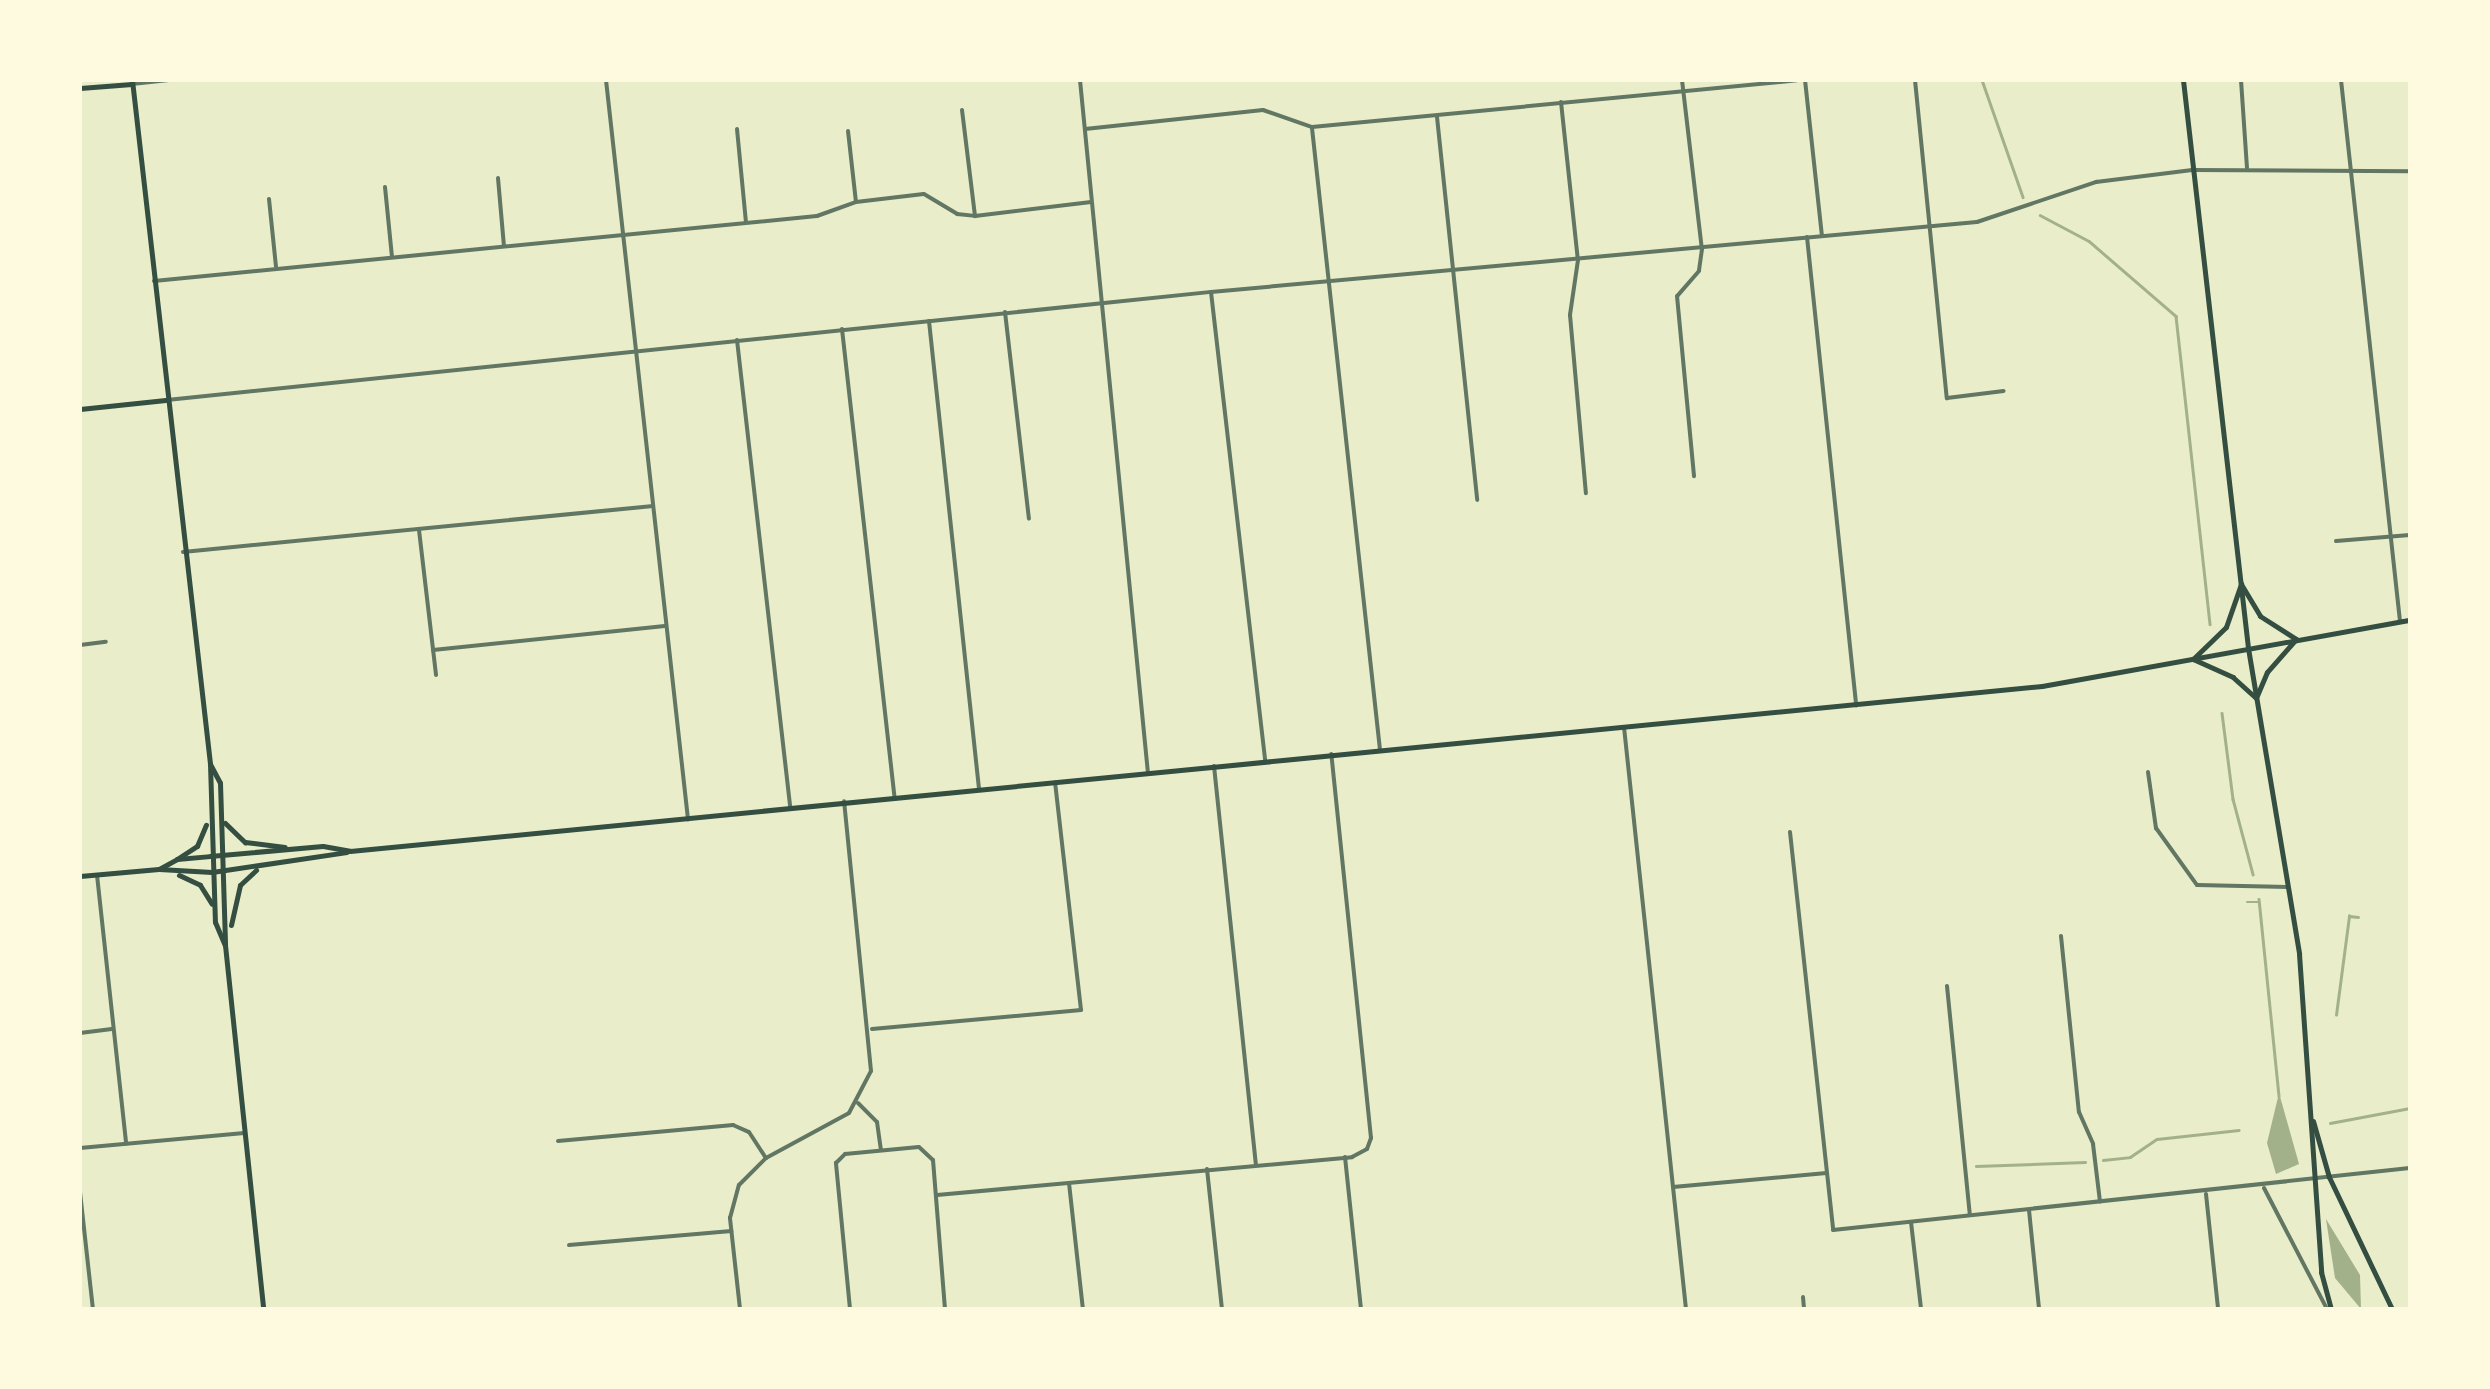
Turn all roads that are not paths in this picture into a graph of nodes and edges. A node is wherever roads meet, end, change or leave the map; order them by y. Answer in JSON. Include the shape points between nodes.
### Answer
{"nodes":[{"id":1,"x":169,"y":80,"type":"edge"},
{"id":2,"x":606,"y":80,"type":"edge"},
{"id":3,"x":1080,"y":80,"type":"edge"},
{"id":4,"x":1682,"y":80,"type":"edge"},
{"id":5,"x":1796,"y":80,"type":"edge"},
{"id":6,"x":1805,"y":80,"type":"edge"},
{"id":7,"x":1914,"y":80,"type":"edge"},
{"id":8,"x":2183,"y":80,"type":"edge"},
{"id":9,"x":2241,"y":80,"type":"edge"},
{"id":10,"x":2341,"y":80,"type":"edge"},
{"id":11,"x":132,"y":82,"type":"edge"},
{"id":12,"x":80,"y":88,"type":"edge"},
{"id":13,"x":1683,"y":91,"type":"junction"},
{"id":14,"x":1562,"y":102,"type":"junction"},
{"id":15,"x":962,"y":110,"type":"dead end"},
{"id":16,"x":1437,"y":114,"type":"junction"},
{"id":17,"x":1312,"y":127,"type":"junction"},
{"id":18,"x":738,"y":129,"type":"dead end"},
{"id":19,"x":1085,"y":129,"type":"junction"},
{"id":20,"x":848,"y":131,"type":"dead end"},
{"id":21,"x":2248,"y":168,"type":"junction"},
{"id":22,"x":2192,"y":170,"type":"junction"},
{"id":23,"x":2410,"y":172,"type":"edge"},
{"id":24,"x":2352,"y":176,"type":"junction"},
{"id":25,"x":498,"y":178,"type":"dead end"},
{"id":26,"x":384,"y":187,"type":"dead end"},
{"id":27,"x":270,"y":198,"type":"dead end"},
{"id":28,"x":856,"y":202,"type":"junction"},
{"id":29,"x":1092,"y":202,"type":"junction"},
{"id":30,"x":976,"y":216,"type":"junction"},
{"id":31,"x":746,"y":222,"type":"junction"},
{"id":32,"x":1930,"y":226,"type":"junction"},
{"id":33,"x":622,"y":234,"type":"junction"},
{"id":34,"x":1822,"y":236,"type":"junction"},
{"id":35,"x":1807,"y":237,"type":"junction"},
{"id":36,"x":504,"y":246,"type":"junction"},
{"id":37,"x":1702,"y":249,"type":"junction"},
{"id":38,"x":392,"y":257,"type":"junction"},
{"id":39,"x":1578,"y":260,"type":"junction"},
{"id":40,"x":276,"y":267,"type":"junction"},
{"id":41,"x":1452,"y":272,"type":"junction"},
{"id":42,"x":1329,"y":281,"type":"junction"},
{"id":43,"x":154,"y":282,"type":"junction"},
{"id":44,"x":1211,"y":292,"type":"junction"},
{"id":45,"x":1098,"y":304,"type":"junction"},
{"id":46,"x":1006,"y":312,"type":"junction"},
{"id":47,"x":929,"y":320,"type":"junction"},
{"id":48,"x":842,"y":328,"type":"junction"},
{"id":49,"x":738,"y":340,"type":"junction"},
{"id":50,"x":636,"y":350,"type":"junction"},
{"id":51,"x":2004,"y":391,"type":"dead end"},
{"id":52,"x":166,"y":400,"type":"junction"},
{"id":53,"x":80,"y":409,"type":"edge"},
{"id":54,"x":1694,"y":476,"type":"dead end"},
{"id":55,"x":1586,"y":494,"type":"dead end"},
{"id":56,"x":1477,"y":500,"type":"dead end"},
{"id":57,"x":652,"y":506,"type":"junction"},
{"id":58,"x":1030,"y":519,"type":"dead end"},
{"id":59,"x":419,"y":530,"type":"junction"},
{"id":60,"x":2410,"y":534,"type":"edge"},
{"id":61,"x":2391,"y":536,"type":"junction"},
{"id":62,"x":2336,"y":542,"type":"dead end"},
{"id":63,"x":183,"y":552,"type":"junction"},
{"id":64,"x":2240,"y":584,"type":"junction"},
{"id":65,"x":2410,"y":620,"type":"edge"},
{"id":66,"x":2400,"y":621,"type":"junction"},
{"id":67,"x":665,"y":626,"type":"junction"},
{"id":68,"x":2296,"y":639,"type":"junction"},
{"id":69,"x":106,"y":642,"type":"dead end"},
{"id":70,"x":80,"y":644,"type":"edge"},
{"id":71,"x":2248,"y":648,"type":"junction"},
{"id":72,"x":433,"y":650,"type":"junction"},
{"id":73,"x":2193,"y":660,"type":"junction"},
{"id":74,"x":436,"y":674,"type":"dead end"},
{"id":75,"x":2256,"y":698,"type":"junction"},
{"id":76,"x":1856,"y":705,"type":"junction"},
{"id":77,"x":1624,"y":727,"type":"junction"},
{"id":78,"x":1380,"y":750,"type":"junction"},
{"id":79,"x":1332,"y":754,"type":"junction"},
{"id":80,"x":1265,"y":760,"type":"junction"},
{"id":81,"x":210,"y":764,"type":"junction"},
{"id":82,"x":1214,"y":766,"type":"junction"},
{"id":83,"x":2148,"y":772,"type":"dead end"},
{"id":84,"x":1148,"y":773,"type":"junction"},
{"id":85,"x":1055,"y":782,"type":"junction"},
{"id":86,"x":979,"y":788,"type":"junction"},
{"id":87,"x":894,"y":796,"type":"junction"},
{"id":88,"x":844,"y":801,"type":"junction"},
{"id":89,"x":790,"y":806,"type":"junction"},
{"id":90,"x":222,"y":816,"type":"junction"},
{"id":91,"x":208,"y":817,"type":"junction"},
{"id":92,"x":688,"y":818,"type":"junction"},
{"id":93,"x":1790,"y":832,"type":"dead end"},
{"id":94,"x":288,"y":848,"type":"junction"},
{"id":95,"x":350,"y":851,"type":"junction"},
{"id":96,"x":224,"y":855,"type":"junction"},
{"id":97,"x":210,"y":856,"type":"junction"},
{"id":98,"x":177,"y":858,"type":"junction"},
{"id":99,"x":266,"y":867,"type":"junction"},
{"id":100,"x":159,"y":869,"type":"junction"},
{"id":101,"x":225,"y":871,"type":"junction"},
{"id":102,"x":212,"y":872,"type":"junction"},
{"id":103,"x":97,"y":874,"type":"junction"},
{"id":104,"x":178,"y":875,"type":"junction"},
{"id":105,"x":80,"y":876,"type":"edge"},
{"id":106,"x":2288,"y":887,"type":"junction"},
{"id":107,"x":214,"y":910,"type":"junction"},
{"id":108,"x":228,"y":932,"type":"junction"},
{"id":109,"x":2061,"y":936,"type":"dead end"},
{"id":110,"x":225,"y":945,"type":"junction"},
{"id":111,"x":1947,"y":986,"type":"dead end"},
{"id":112,"x":112,"y":1030,"type":"junction"},
{"id":113,"x":870,"y":1030,"type":"junction"},
{"id":114,"x":80,"y":1033,"type":"edge"},
{"id":115,"x":858,"y":1104,"type":"junction"},
{"id":116,"x":2310,"y":1108,"type":"junction"},
{"id":117,"x":244,"y":1133,"type":"junction"},
{"id":118,"x":558,"y":1141,"type":"dead end"},
{"id":119,"x":126,"y":1143,"type":"junction"},
{"id":120,"x":80,"y":1148,"type":"edge"},
{"id":121,"x":881,"y":1150,"type":"junction"},
{"id":122,"x":1345,"y":1157,"type":"junction"},
{"id":123,"x":766,"y":1158,"type":"junction"},
{"id":124,"x":1256,"y":1165,"type":"junction"},
{"id":125,"x":2410,"y":1168,"type":"edge"},
{"id":126,"x":1207,"y":1169,"type":"junction"},
{"id":127,"x":1826,"y":1173,"type":"junction"},
{"id":128,"x":2329,"y":1178,"type":"junction"},
{"id":129,"x":2313,"y":1180,"type":"junction"},
{"id":130,"x":1069,"y":1183,"type":"junction"},
{"id":131,"x":1673,"y":1187,"type":"junction"},
{"id":132,"x":2264,"y":1188,"type":"junction"},
{"id":133,"x":80,"y":1192,"type":"edge"},
{"id":134,"x":2206,"y":1194,"type":"junction"},
{"id":135,"x":937,"y":1195,"type":"junction"},
{"id":136,"x":2100,"y":1204,"type":"junction"},
{"id":137,"x":2029,"y":1210,"type":"junction"},
{"id":138,"x":1970,"y":1216,"type":"junction"},
{"id":139,"x":1912,"y":1222,"type":"junction"},
{"id":140,"x":731,"y":1231,"type":"junction"},
{"id":141,"x":568,"y":1245,"type":"dead end"},
{"id":142,"x":89,"y":1274,"type":"junction"},
{"id":143,"x":80,"y":1275,"type":"edge"},
{"id":144,"x":1803,"y":1297,"type":"dead end"},
{"id":145,"x":93,"y":1309,"type":"edge"},
{"id":146,"x":263,"y":1309,"type":"edge"},
{"id":147,"x":740,"y":1309,"type":"edge"},
{"id":148,"x":850,"y":1309,"type":"edge"},
{"id":149,"x":945,"y":1309,"type":"edge"},
{"id":150,"x":1082,"y":1309,"type":"edge"},
{"id":151,"x":1222,"y":1309,"type":"edge"},
{"id":152,"x":1361,"y":1309,"type":"edge"},
{"id":153,"x":1686,"y":1309,"type":"edge"},
{"id":154,"x":1804,"y":1309,"type":"edge"},
{"id":155,"x":1921,"y":1309,"type":"edge"},
{"id":156,"x":2039,"y":1309,"type":"edge"},
{"id":157,"x":2218,"y":1309,"type":"edge"},
{"id":158,"x":2329,"y":1309,"type":"edge"},
{"id":159,"x":2392,"y":1309,"type":"edge"}],
"edges":[{"from":1,"to":11,"type":"street"},
{"from":2,"to":33,"type":"street"},
{"from":3,"to":19,"type":"street"},
{"from":4,"to":13,"type":"street"},
{"from":5,"to":13,"type":"street"},
{"from":6,"to":34,"type":"street"},
{"from":7,"to":32,"type":"street"},
{"from":8,"to":22,"type":"main road"},
{"from":9,"to":21,"type":"street"},
{"from":10,"to":24,"type":"street"},
{"from":11,"to":12,"type":"main road"},
{"from":11,"to":43,"type":"main road"},
{"from":13,"to":14,"type":"street"},
{"from":13,"to":37,"type":"street"},
{"from":14,"to":16,"type":"street"},
{"from":14,"to":39,"type":"street"},
{"from":15,"to":30,"type":"street"},
{"from":16,"to":17,"type":"street"},
{"from":16,"to":41,"type":"street"},
{"from":17,"to":19,"type":"street","via":[[1263,110]]},
{"from":17,"to":42,"type":"street"},
{"from":18,"to":31,"type":"street"},
{"from":19,"to":29,"type":"street"},
{"from":20,"to":28,"type":"street"},
{"from":21,"to":22,"type":"street"},
{"from":21,"to":24,"type":"street"},
{"from":22,"to":32,"type":"street","via":[[2096,182],[2002,218]]},
{"from":22,"to":64,"type":"main road"},
{"from":23,"to":24,"type":"street"},
{"from":24,"to":61,"type":"street"},
{"from":25,"to":36,"type":"street"},
{"from":26,"to":38,"type":"street"},
{"from":27,"to":40,"type":"street"},
{"from":28,"to":30,"type":"street","via":[[924,194],[957,214]]},
{"from":28,"to":31,"type":"street","via":[[817,216]]},
{"from":29,"to":30,"type":"street"},
{"from":29,"to":45,"type":"street"},
{"from":31,"to":33,"type":"street"},
{"from":32,"to":34,"type":"street"},
{"from":32,"to":51,"type":"street","via":[[1947,398]]},
{"from":33,"to":36,"type":"street"},
{"from":33,"to":50,"type":"street"},
{"from":34,"to":35,"type":"street"},
{"from":35,"to":37,"type":"street"},
{"from":35,"to":76,"type":"street"},
{"from":36,"to":38,"type":"street"},
{"from":37,"to":39,"type":"street"},
{"from":37,"to":54,"type":"street","via":[[1700,271],[1676,296]]},
{"from":38,"to":40,"type":"street"},
{"from":39,"to":41,"type":"street"},
{"from":39,"to":55,"type":"street","via":[[1570,315]]},
{"from":40,"to":43,"type":"street"},
{"from":41,"to":42,"type":"street"},
{"from":41,"to":56,"type":"street"},
{"from":42,"to":44,"type":"street"},
{"from":42,"to":78,"type":"street"},
{"from":43,"to":52,"type":"main road"},
{"from":44,"to":45,"type":"street"},
{"from":44,"to":80,"type":"street"},
{"from":45,"to":46,"type":"street"},
{"from":45,"to":84,"type":"street"},
{"from":46,"to":47,"type":"street"},
{"from":46,"to":58,"type":"street"},
{"from":47,"to":48,"type":"street"},
{"from":47,"to":86,"type":"street"},
{"from":48,"to":49,"type":"street"},
{"from":48,"to":87,"type":"street"},
{"from":49,"to":50,"type":"street"},
{"from":49,"to":89,"type":"street"},
{"from":50,"to":52,"type":"street"},
{"from":50,"to":57,"type":"street"},
{"from":52,"to":53,"type":"main road"},
{"from":52,"to":63,"type":"main road"},
{"from":57,"to":59,"type":"street"},
{"from":57,"to":67,"type":"street"},
{"from":59,"to":63,"type":"street"},
{"from":59,"to":72,"type":"street"},
{"from":60,"to":61,"type":"street"},
{"from":61,"to":62,"type":"street"},
{"from":61,"to":66,"type":"street"},
{"from":63,"to":81,"type":"main road"},
{"from":64,"to":68,"type":"main road","via":[[2268,624]]},
{"from":64,"to":71,"type":"main road"},
{"from":64,"to":73,"type":"main road","via":[[2226,627]]},
{"from":65,"to":66,"type":"main road"},
{"from":66,"to":68,"type":"main road"},
{"from":67,"to":72,"type":"street"},
{"from":67,"to":92,"type":"street"},
{"from":68,"to":71,"type":"main road"},
{"from":68,"to":75,"type":"main road","via":[[2266,672]]},
{"from":69,"to":70,"type":"street"},
{"from":71,"to":73,"type":"main road"},
{"from":71,"to":75,"type":"main road"},
{"from":72,"to":74,"type":"street"},
{"from":73,"to":75,"type":"main road","via":[[2234,678]]},
{"from":73,"to":76,"type":"main road","via":[[2042,686]]},
{"from":75,"to":106,"type":"main road"},
{"from":76,"to":77,"type":"main road"},
{"from":77,"to":78,"type":"main road"},
{"from":77,"to":131,"type":"street"},
{"from":78,"to":79,"type":"main road"},
{"from":79,"to":80,"type":"main road"},
{"from":79,"to":122,"type":"street","via":[[1372,1138],[1365,1152]]},
{"from":80,"to":82,"type":"main road"},
{"from":81,"to":90,"type":"main road","via":[[220,783]]},
{"from":81,"to":91,"type":"main road"},
{"from":82,"to":84,"type":"main road"},
{"from":82,"to":124,"type":"street"},
{"from":83,"to":106,"type":"street","via":[[2156,828],[2192,882],[2206,890]]},
{"from":84,"to":85,"type":"main road"},
{"from":85,"to":86,"type":"main road"},
{"from":85,"to":113,"type":"street","via":[[1081,1010]]},
{"from":86,"to":87,"type":"main road"},
{"from":87,"to":88,"type":"main road"},
{"from":88,"to":89,"type":"main road"},
{"from":88,"to":113,"type":"street"},
{"from":89,"to":92,"type":"main road"},
{"from":90,"to":94,"type":"main road","via":[[237,839]]},
{"from":90,"to":96,"type":"main road"},
{"from":91,"to":97,"type":"main road"},
{"from":91,"to":98,"type":"main road","via":[[197,846]]},
{"from":92,"to":95,"type":"main road"},
{"from":93,"to":127,"type":"street"},
{"from":94,"to":95,"type":"main road"},
{"from":94,"to":96,"type":"main road"},
{"from":95,"to":99,"type":"main road"},
{"from":96,"to":97,"type":"main road"},
{"from":96,"to":101,"type":"main road"},
{"from":97,"to":98,"type":"main road"},
{"from":97,"to":102,"type":"main road"},
{"from":98,"to":100,"type":"main road"},
{"from":99,"to":101,"type":"main road"},
{"from":99,"to":108,"type":"main road","via":[[242,882]]},
{"from":100,"to":103,"type":"main road"},
{"from":100,"to":104,"type":"main road"},
{"from":101,"to":102,"type":"main road"},
{"from":101,"to":108,"type":"main road"},
{"from":102,"to":104,"type":"main road"},
{"from":102,"to":107,"type":"main road"},
{"from":103,"to":105,"type":"main road"},
{"from":103,"to":112,"type":"street"},
{"from":104,"to":107,"type":"main road","via":[[200,885]]},
{"from":106,"to":116,"type":"main road"},
{"from":107,"to":110,"type":"main road"},
{"from":108,"to":110,"type":"main road"},
{"from":109,"to":136,"type":"street","via":[[2079,1112],[2093,1144]]},
{"from":110,"to":117,"type":"main road"},
{"from":111,"to":138,"type":"street"},
{"from":112,"to":114,"type":"street"},
{"from":112,"to":119,"type":"street"},
{"from":113,"to":115,"type":"street","via":[[871,1071]]},
{"from":115,"to":121,"type":"street","via":[[876,1122]]},
{"from":115,"to":123,"type":"street"},
{"from":116,"to":128,"type":"main road"},
{"from":116,"to":129,"type":"main road"},
{"from":117,"to":119,"type":"street"},
{"from":117,"to":146,"type":"main road"},
{"from":118,"to":123,"type":"street","via":[[733,1126],[749,1132]]},
{"from":119,"to":120,"type":"street"},
{"from":121,"to":135,"type":"street","via":[[919,1146],[932,1155]]},
{"from":121,"to":148,"type":"street","via":[[845,1154],[836,1167]]},
{"from":122,"to":124,"type":"street"},
{"from":122,"to":152,"type":"street"},
{"from":123,"to":140,"type":"street","via":[[736,1191]]},
{"from":124,"to":126,"type":"street"},
{"from":125,"to":128,"type":"street"},
{"from":126,"to":130,"type":"street"},
{"from":126,"to":151,"type":"street"},
{"from":127,"to":131,"type":"street"},
{"from":127,"to":139,"type":"street","via":[[1833,1230]]},
{"from":128,"to":129,"type":"street"},
{"from":128,"to":159,"type":"main road"},
{"from":129,"to":132,"type":"street"},
{"from":129,"to":158,"type":"main road"},
{"from":130,"to":135,"type":"street"},
{"from":130,"to":150,"type":"street"},
{"from":131,"to":153,"type":"street"},
{"from":132,"to":134,"type":"street"},
{"from":132,"to":158,"type":"street"},
{"from":133,"to":142,"type":"street"},
{"from":134,"to":136,"type":"street"},
{"from":134,"to":157,"type":"street"},
{"from":135,"to":149,"type":"street"},
{"from":136,"to":137,"type":"street"},
{"from":137,"to":138,"type":"street"},
{"from":137,"to":156,"type":"street"},
{"from":138,"to":139,"type":"street"},
{"from":139,"to":155,"type":"street"},
{"from":140,"to":141,"type":"street"},
{"from":140,"to":147,"type":"street"},
{"from":142,"to":143,"type":"street"},
{"from":142,"to":145,"type":"street"},
{"from":144,"to":154,"type":"street"}]}
